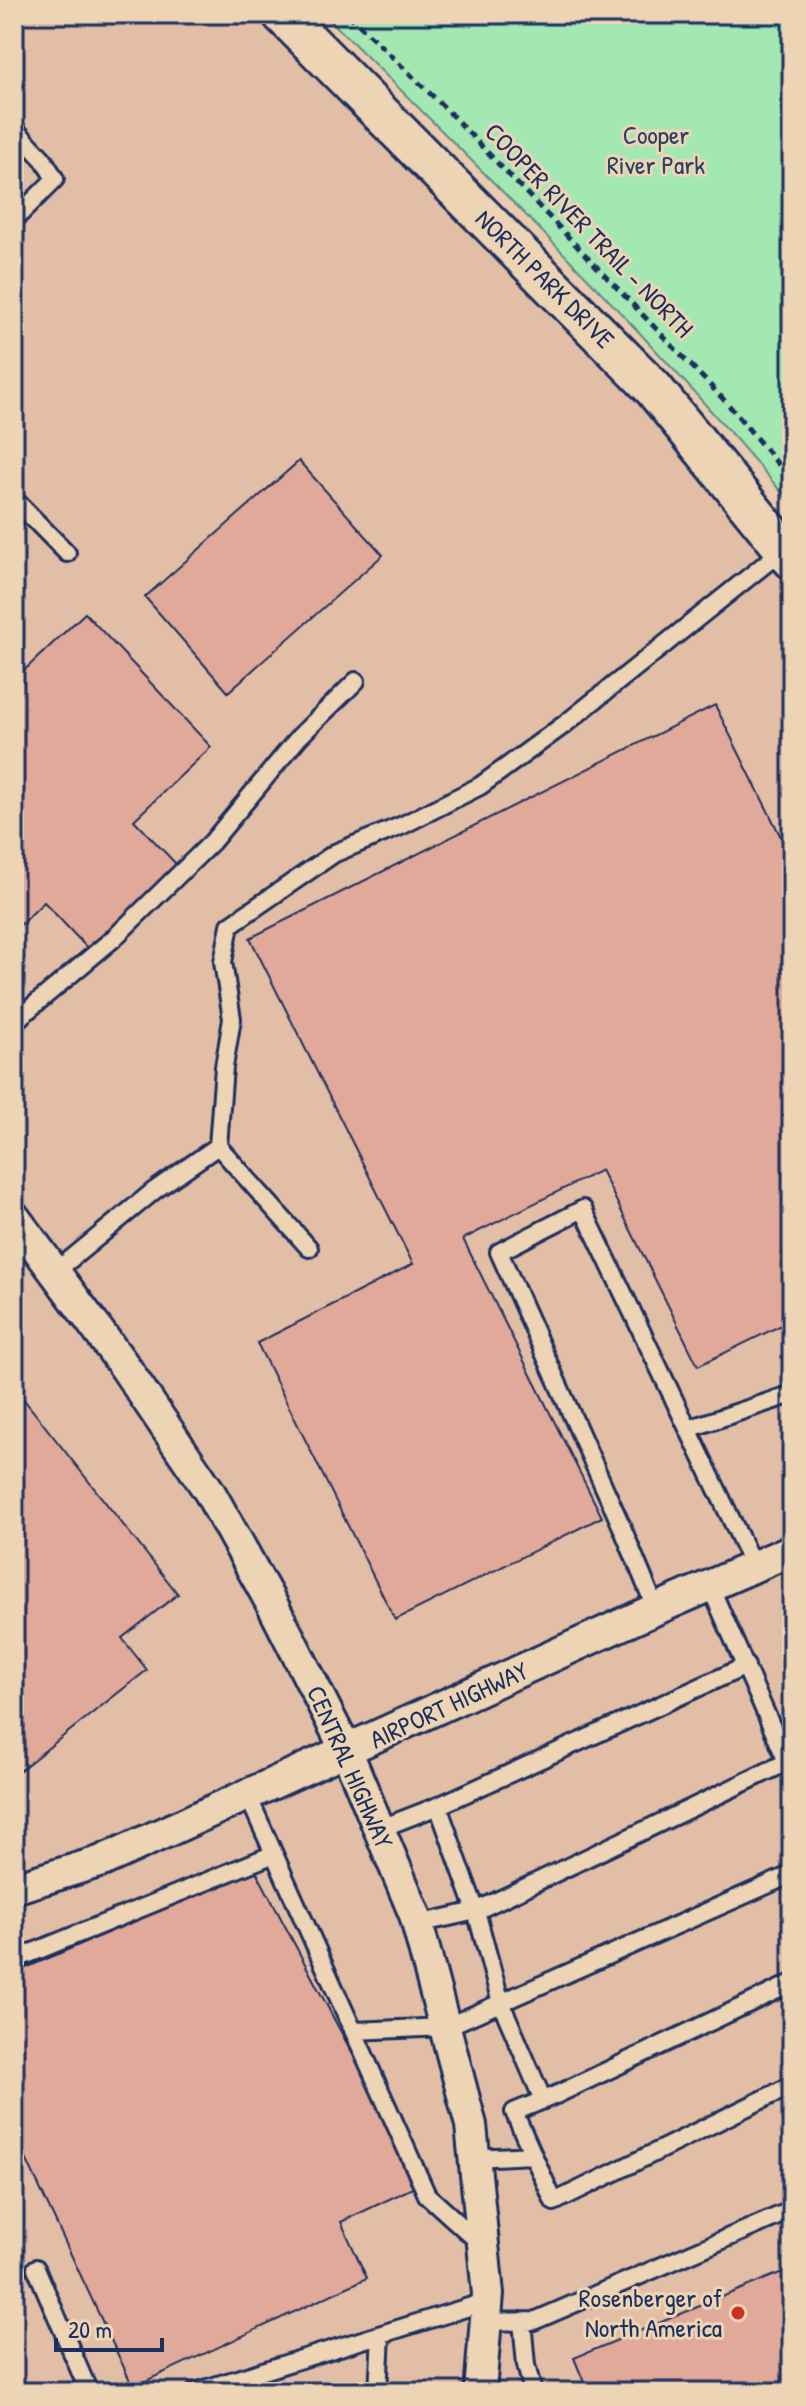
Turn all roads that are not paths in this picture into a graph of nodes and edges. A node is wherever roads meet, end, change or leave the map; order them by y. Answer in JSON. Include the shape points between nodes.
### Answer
{"nodes":[{"id":1,"x":282,"y":14,"type":"edge"},
{"id":2,"x":14,"y":128,"type":"edge"},
{"id":3,"x":14,"y":220,"type":"edge"},
{"id":4,"x":14,"y":499,"type":"edge"},
{"id":5,"x":67,"y":553,"type":"dead end"},
{"id":6,"x":788,"y":554,"type":"edge"},
{"id":7,"x":356,"y":681,"type":"dead end"},
{"id":8,"x":14,"y":1022,"type":"edge"},
{"id":9,"x":218,"y":1146,"type":"junction"},
{"id":10,"x":14,"y":1217,"type":"edge"},
{"id":11,"x":309,"y":1248,"type":"dead end"},
{"id":12,"x":55,"y":1272,"type":"junction"},
{"id":13,"x":792,"y":1394,"type":"edge"},
{"id":14,"x":688,"y":1429,"type":"junction"},
{"id":15,"x":792,"y":1550,"type":"edge"},
{"id":16,"x":754,"y":1567,"type":"junction"},
{"id":17,"x":710,"y":1586,"type":"junction"},
{"id":18,"x":656,"y":1609,"type":"junction"},
{"id":19,"x":746,"y":1666,"type":"junction"},
{"id":20,"x":347,"y":1752,"type":"junction"},
{"id":21,"x":790,"y":1767,"type":"edge"},
{"id":22,"x":248,"y":1796,"type":"junction"},
{"id":23,"x":438,"y":1806,"type":"junction"},
{"id":24,"x":379,"y":1829,"type":"junction"},
{"id":25,"x":274,"y":1854,"type":"junction"},
{"id":26,"x":792,"y":1874,"type":"edge"},
{"id":27,"x":14,"y":1888,"type":"edge"},
{"id":28,"x":476,"y":1911,"type":"junction"},
{"id":29,"x":418,"y":1924,"type":"junction"},
{"id":30,"x":14,"y":1960,"type":"edge"},
{"id":31,"x":792,"y":1983,"type":"edge"},
{"id":32,"x":501,"y":2003,"type":"junction"},
{"id":33,"x":446,"y":2027,"type":"junction"},
{"id":34,"x":354,"y":2031,"type":"junction"},
{"id":35,"x":792,"y":2085,"type":"edge"},
{"id":36,"x":543,"y":2100,"type":"junction"},
{"id":37,"x":533,"y":2155,"type":"junction"},
{"id":38,"x":474,"y":2158,"type":"junction"},
{"id":39,"x":792,"y":2210,"type":"edge"},
{"id":40,"x":483,"y":2246,"type":"junction"},
{"id":41,"x":36,"y":2268,"type":"dead end"},
{"id":42,"x":487,"y":2312,"type":"junction"},
{"id":43,"x":522,"y":2321,"type":"junction"},
{"id":44,"x":381,"y":2335,"type":"junction"},
{"id":45,"x":89,"y":2392,"type":"edge"},
{"id":46,"x":195,"y":2392,"type":"edge"},
{"id":47,"x":378,"y":2392,"type":"edge"},
{"id":48,"x":480,"y":2392,"type":"edge"},
{"id":49,"x":533,"y":2392,"type":"edge"}],
"edges":[{"from":1,"to":6,"type":"street","name":"NORTH PARK DRIVE","via":[[653,388]]},
{"from":2,"to":3,"type":"lane","via":[[55,179]]},
{"from":4,"to":5,"type":"lane"},
{"from":6,"to":9,"type":"lane","via":[[480,786],[335,853],[230,925],[223,962],[232,1019]]},
{"from":7,"to":8,"type":"lane","via":[[299,737],[212,842],[114,938]]},
{"from":9,"to":11,"type":"lane"},
{"from":9,"to":12,"type":"lane"},
{"from":10,"to":12,"type":"street","name":"CENTRAL HIGHWAY"},
{"from":12,"to":20,"type":"street","name":"CENTRAL HIGHWAY","via":[[209,1491]]},
{"from":13,"to":14,"type":"lane"},
{"from":14,"to":16,"type":"lane"},
{"from":14,"to":18,"type":"lane","via":[[583,1209],[499,1252]]},
{"from":15,"to":16,"type":"street","name":"AIRPORT HIGHWAY"},
{"from":16,"to":17,"type":"street","name":"AIRPORT HIGHWAY"},
{"from":17,"to":18,"type":"street","name":"AIRPORT HIGHWAY"},
{"from":17,"to":19,"type":"lane"},
{"from":18,"to":20,"type":"street","name":"AIRPORT HIGHWAY"},
{"from":19,"to":21,"type":"lane"},
{"from":19,"to":23,"type":"lane"},
{"from":20,"to":22,"type":"street","name":"AIRPORT HIGHWAY"},
{"from":20,"to":24,"type":"street","name":"CENTRAL HIGHWAY"},
{"from":21,"to":28,"type":"lane"},
{"from":22,"to":25,"type":"lane"},
{"from":22,"to":27,"type":"street","name":"AIRPORT HIGHWAY","via":[[102,1861]]},
{"from":23,"to":24,"type":"lane"},
{"from":23,"to":28,"type":"lane"},
{"from":24,"to":29,"type":"street","name":"CENTRAL HIGHWAY"},
{"from":25,"to":30,"type":"lane"},
{"from":25,"to":34,"type":"lane"},
{"from":26,"to":32,"type":"lane"},
{"from":28,"to":29,"type":"lane"},
{"from":28,"to":32,"type":"lane"},
{"from":29,"to":33,"type":"street","name":"CENTRAL HIGHWAY"},
{"from":31,"to":36,"type":"lane"},
{"from":32,"to":33,"type":"lane"},
{"from":32,"to":36,"type":"lane"},
{"from":33,"to":34,"type":"lane"},
{"from":33,"to":38,"type":"street","name":"CENTRAL HIGHWAY"},
{"from":34,"to":40,"type":"lane","via":[[427,2195]]},
{"from":35,"to":37,"type":"lane","via":[[554,2202]]},
{"from":36,"to":37,"type":"lane","via":[[514,2112]]},
{"from":37,"to":38,"type":"lane"},
{"from":38,"to":40,"type":"street","name":"CENTRAL HIGHWAY"},
{"from":39,"to":43,"type":"lane","via":[[534,2321]]},
{"from":40,"to":42,"type":"street","name":"CENTRAL HIGHWAY"},
{"from":41,"to":45,"type":"lane"},
{"from":42,"to":43,"type":"lane"},
{"from":42,"to":44,"type":"lane"},
{"from":42,"to":48,"type":"street","name":"CENTRAL HIGHWAY"},
{"from":43,"to":49,"type":"lane"},
{"from":44,"to":46,"type":"lane"},
{"from":44,"to":47,"type":"lane"}]}
